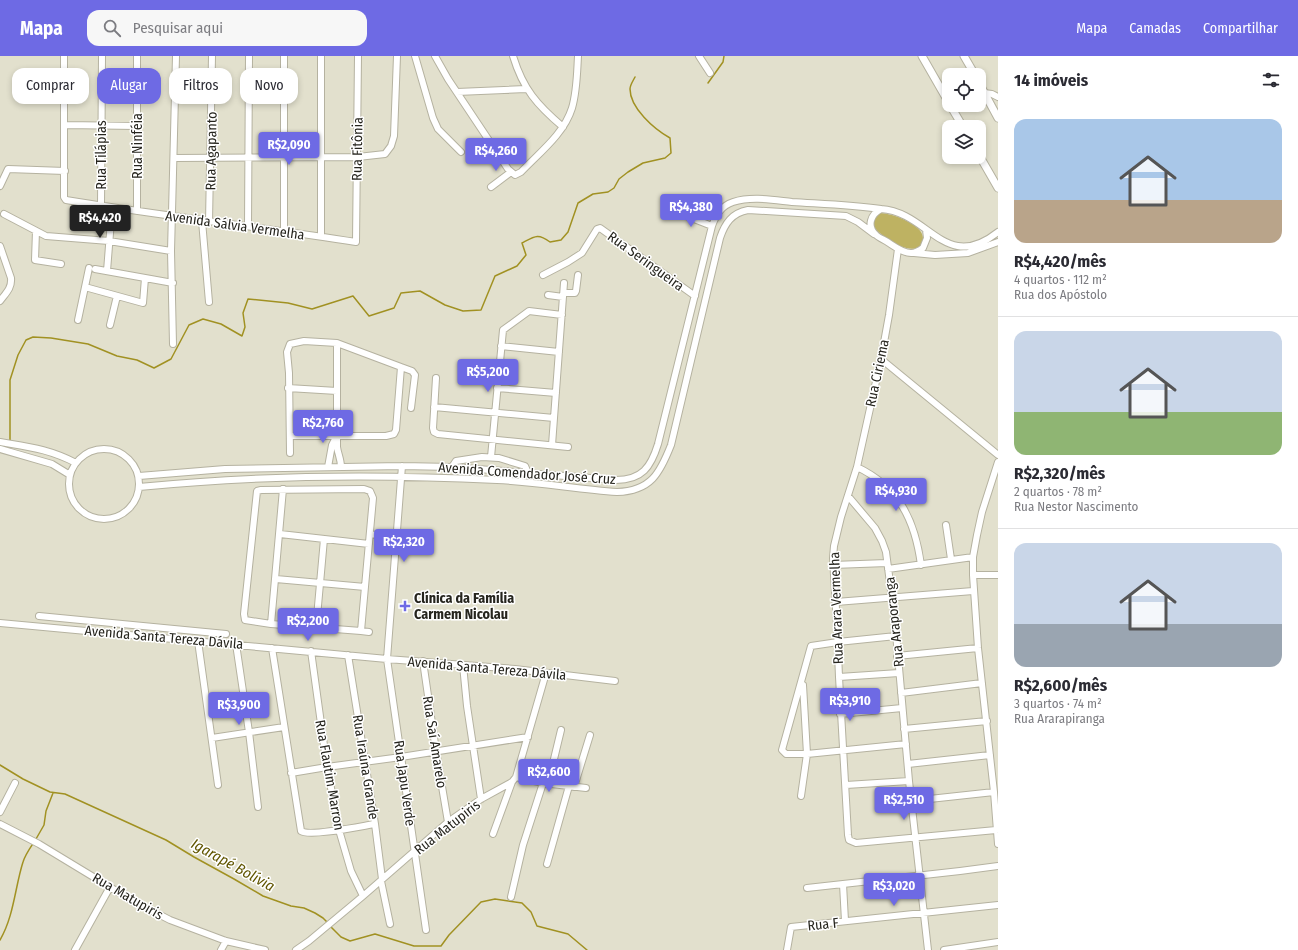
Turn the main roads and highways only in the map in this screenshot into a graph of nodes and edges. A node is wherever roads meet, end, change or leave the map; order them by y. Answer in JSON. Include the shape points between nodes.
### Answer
{"nodes":[{"id":1,"x":922,"y":56,"type":"edge"},
{"id":2,"x":964,"y":56,"type":"edge"},
{"id":3,"x":970,"y":68,"type":"edge"},
{"id":4,"x":942,"y":92,"type":"edge"},
{"id":5,"x":986,"y":97,"type":"edge"},
{"id":6,"x":998,"y":118,"type":"edge"},
{"id":7,"x":984,"y":164,"type":"edge"},
{"id":8,"x":998,"y":188,"type":"edge"}],
"edges":[{"from":1,"to":4,"type":"main road"},
{"from":2,"to":3,"type":"main road"},
{"from":5,"to":6,"type":"main road"},
{"from":7,"to":8,"type":"main road"}]}
